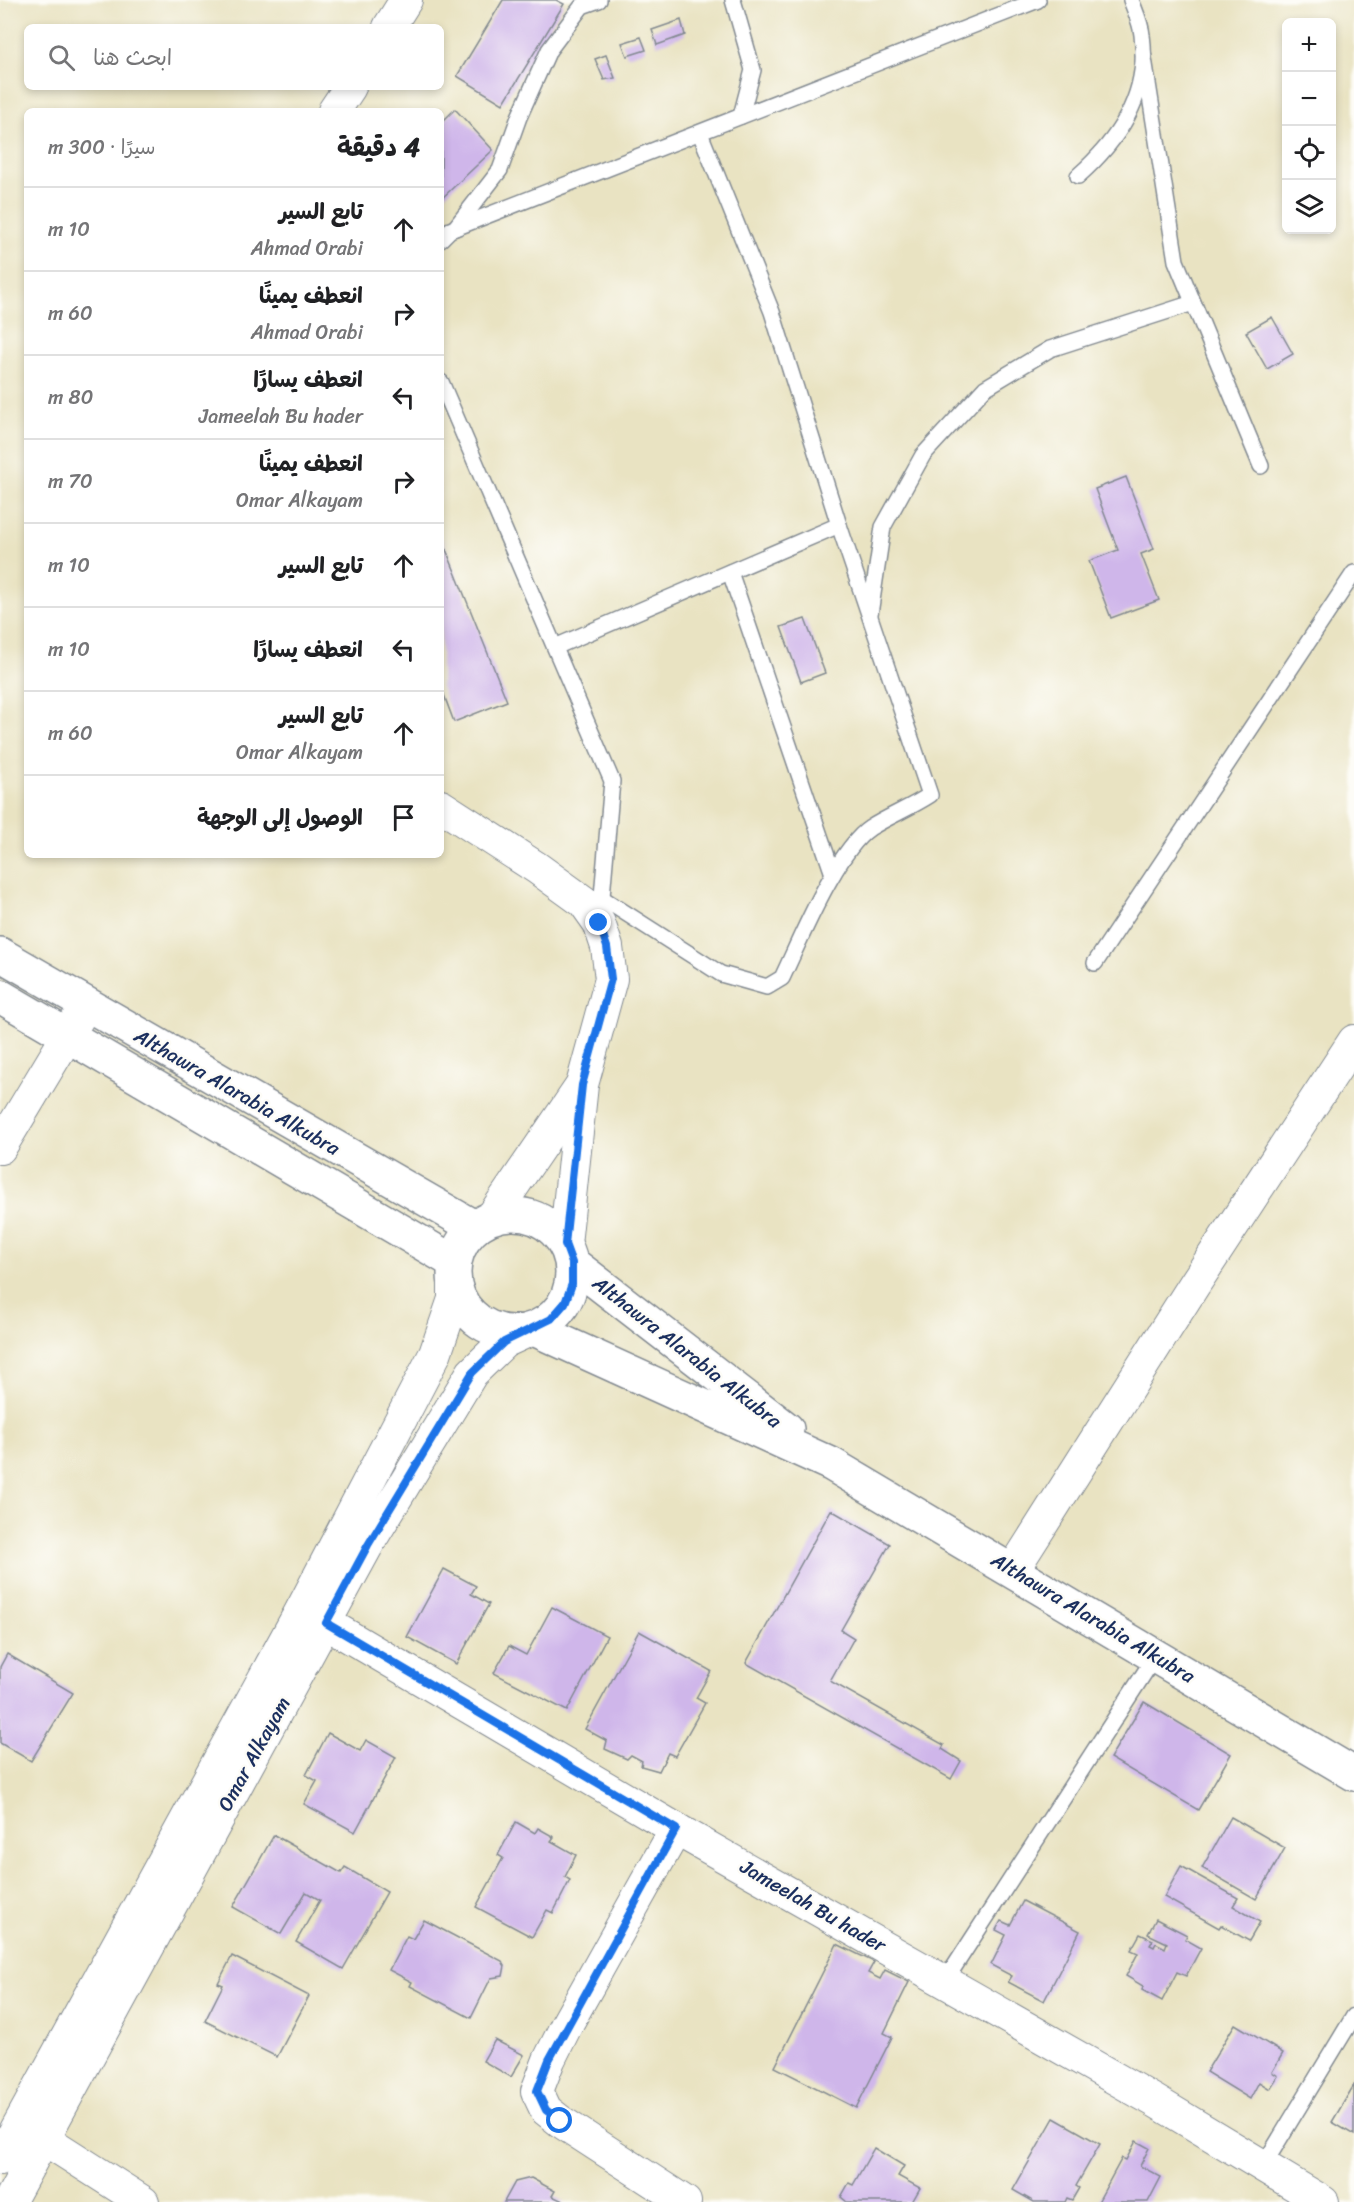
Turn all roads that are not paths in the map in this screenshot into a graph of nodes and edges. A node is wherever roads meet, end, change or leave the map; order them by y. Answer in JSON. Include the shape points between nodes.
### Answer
{"nodes":[{"id":1,"x":406,"y":0,"type":"edge"},
{"id":2,"x":599,"y":0,"type":"edge"},
{"id":3,"x":734,"y":0,"type":"edge"},
{"id":4,"x":1038,"y":0,"type":"edge"},
{"id":5,"x":1131,"y":0,"type":"edge"},
{"id":6,"x":390,"y":24,"type":"edge"},
{"id":7,"x":1143,"y":52,"type":"junction"},
{"id":8,"x":348,"y":90,"type":"edge"},
{"id":9,"x":336,"y":108,"type":"edge"},
{"id":10,"x":741,"y":116,"type":"junction"},
{"id":11,"x":700,"y":132,"type":"junction"},
{"id":12,"x":1078,"y":176,"type":"dead end"},
{"id":13,"x":454,"y":229,"type":"junction"},
{"id":14,"x":444,"y":237,"type":"edge"},
{"id":15,"x":1193,"y":303,"type":"junction"},
{"id":16,"x":444,"y":389,"type":"edge"},
{"id":17,"x":1261,"y":466,"type":"dead end"},
{"id":18,"x":839,"y":525,"type":"junction"},
{"id":19,"x":730,"y":572,"type":"junction"},
{"id":20,"x":1354,"y":573,"type":"edge"},
{"id":21,"x":869,"y":617,"type":"junction"},
{"id":22,"x":555,"y":647,"type":"junction"},
{"id":23,"x":444,"y":808,"type":"edge"},
{"id":24,"x":833,"y":874,"type":"junction"},
{"id":25,"x":601,"y":910,"type":"junction"},
{"id":26,"x":0,"y":954,"type":"edge"},
{"id":27,"x":1095,"y":963,"type":"dead end"},
{"id":28,"x":0,"y":996,"type":"edge"},
{"id":29,"x":86,"y":1005,"type":"junction"},
{"id":30,"x":66,"y":1035,"type":"junction"},
{"id":31,"x":1354,"y":1041,"type":"edge"},
{"id":32,"x":582,"y":1085,"type":"junction"},
{"id":33,"x":0,"y":1148,"type":"edge"},
{"id":34,"x":483,"y":1222,"type":"junction"},
{"id":35,"x":569,"y":1253,"type":"junction"},
{"id":36,"x":454,"y":1273,"type":"junction"},
{"id":37,"x":531,"y":1330,"type":"junction"},
{"id":38,"x":831,"y":1464,"type":"junction"},
{"id":39,"x":1013,"y":1570,"type":"junction"},
{"id":40,"x":314,"y":1616,"type":"junction"},
{"id":41,"x":1156,"y":1655,"type":"junction"},
{"id":42,"x":1354,"y":1774,"type":"edge"},
{"id":43,"x":676,"y":1829,"type":"junction"},
{"id":44,"x":945,"y":1981,"type":"junction"},
{"id":45,"x":1354,"y":2016,"type":"edge"},
{"id":46,"x":32,"y":2131,"type":"junction"},
{"id":47,"x":0,"y":2159,"type":"edge"},
{"id":48,"x":1263,"y":2166,"type":"junction"},
{"id":49,"x":9,"y":2202,"type":"edge"},
{"id":50,"x":142,"y":2202,"type":"edge"},
{"id":51,"x":685,"y":2202,"type":"edge"},
{"id":52,"x":1323,"y":2202,"type":"edge"}],
"edges":[{"from":1,"to":6,"type":"street"},
{"from":2,"to":13,"type":"lane","via":[[582,6],[549,50],[500,170]]},
{"from":3,"to":10,"type":"lane","via":[[753,70]]},
{"from":4,"to":10,"type":"lane"},
{"from":5,"to":7,"type":"lane","via":[[1142,33]]},
{"from":7,"to":12,"type":"lane","via":[[1142,79],[1119,132],[1104,153]]},
{"from":7,"to":15,"type":"lane","via":[[1176,261]]},
{"from":8,"to":9,"type":"street"},
{"from":10,"to":11,"type":"lane"},
{"from":11,"to":13,"type":"lane"},
{"from":11,"to":18,"type":"lane","via":[[772,312]]},
{"from":13,"to":14,"type":"lane"},
{"from":15,"to":17,"type":"lane"},
{"from":15,"to":21,"type":"lane","via":[[1050,349],[985,388],[923,455],[883,527]]},
{"from":16,"to":22,"type":"lane"},
{"from":18,"to":19,"type":"lane"},
{"from":18,"to":21,"type":"lane"},
{"from":19,"to":22,"type":"lane"},
{"from":19,"to":24,"type":"lane"},
{"from":20,"to":27,"type":"lane"},
{"from":21,"to":24,"type":"lane","via":[[930,795],[868,829]]},
{"from":22,"to":25,"type":"lane","via":[[612,781]]},
{"from":23,"to":25,"type":"street"},
{"from":24,"to":25,"type":"lane","via":[[782,978],[768,987],[721,974]]},
{"from":25,"to":32,"type":"street","via":[[611,979]]},
{"from":26,"to":29,"type":"street","name":"Althawra Alarabia Alkubra"},
{"from":28,"to":30,"type":"street","name":"Althawra Alarabia Alkubra"},
{"from":29,"to":30,"type":"street"},
{"from":29,"to":34,"type":"street","name":"Althawra Alarabia Alkubra"},
{"from":30,"to":33,"type":"street"},
{"from":30,"to":36,"type":"street","name":"Althawra Alarabia Alkubra"},
{"from":31,"to":39,"type":"street"},
{"from":32,"to":34,"type":"street"},
{"from":32,"to":35,"type":"street"},
{"from":34,"to":35,"type":"street","via":[[513,1213],[534,1217],[552,1227]]},
{"from":34,"to":36,"type":"street","via":[[461,1243]]},
{"from":35,"to":37,"type":"street","via":[[572,1284],[565,1303],[551,1319]]},
{"from":35,"to":38,"type":"street","name":"Althawra Alarabia Alkubra"},
{"from":36,"to":37,"type":"street","via":[[461,1303],[474,1319],[492,1329],[513,1333]]},
{"from":36,"to":40,"type":"street","name":"Omar Alkayam","via":[[454,1299],[435,1354]]},
{"from":37,"to":38,"type":"street","name":"Althawra Alarabia Alkubra"},
{"from":37,"to":40,"type":"street","name":"Omar Alkayam","via":[[504,1342],[472,1373],[368,1545]]},
{"from":38,"to":39,"type":"street","name":"Althawra Alarabia Alkubra"},
{"from":39,"to":41,"type":"street","name":"Althawra Alarabia Alkubra"},
{"from":40,"to":43,"type":"street","name":"Jameelah Bu hader"},
{"from":40,"to":46,"type":"street","name":"Omar Alkayam"},
{"from":41,"to":42,"type":"street","name":"Althawra Alarabia Alkubra"},
{"from":41,"to":44,"type":"lane"},
{"from":43,"to":44,"type":"street","name":"Jameelah Bu hader"},
{"from":43,"to":51,"type":"street","via":[[567,2025],[537,2091],[546,2110],[560,2121]]},
{"from":44,"to":48,"type":"street","name":"Jameelah Bu hader"},
{"from":45,"to":48,"type":"lane"},
{"from":46,"to":47,"type":"street","name":"Omar Alkayam"},
{"from":46,"to":49,"type":"street","name":"Omar Alkayam"},
{"from":46,"to":50,"type":"street"},
{"from":48,"to":52,"type":"street","name":"Jameelah Bu hader"}]}
